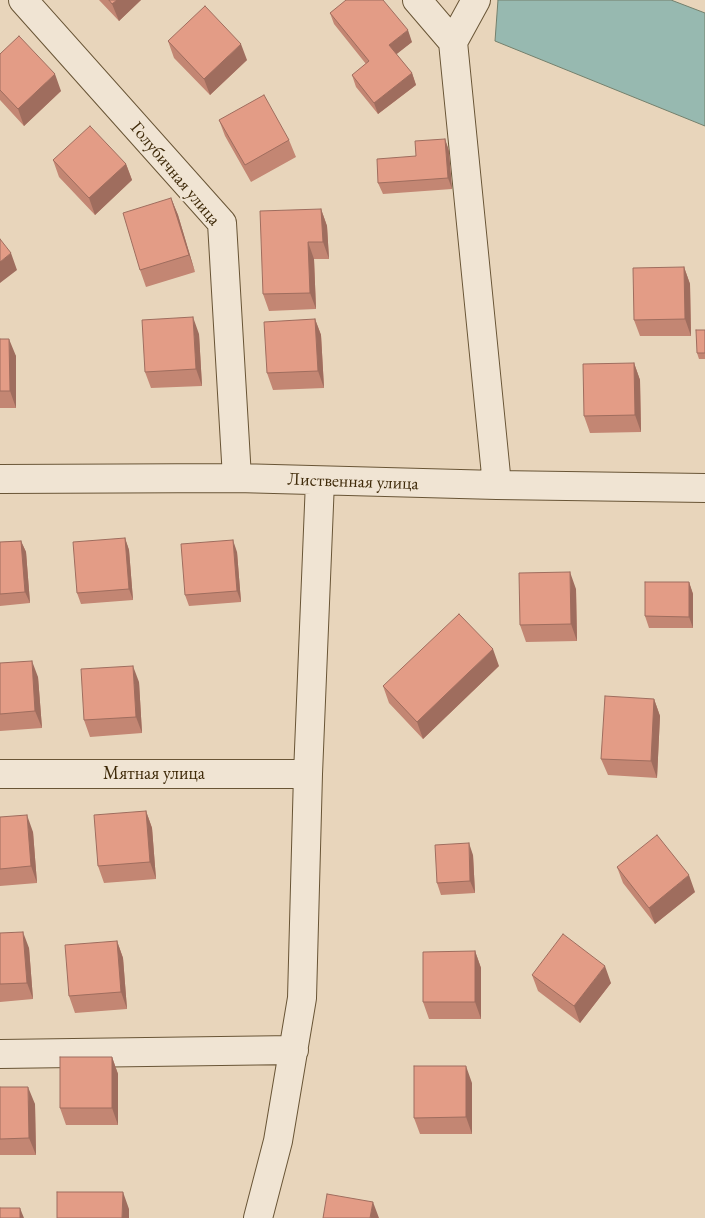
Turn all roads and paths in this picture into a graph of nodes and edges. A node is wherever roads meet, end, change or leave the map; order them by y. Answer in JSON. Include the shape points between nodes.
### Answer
{"nodes":[{"id":1,"x":23,"y":0,"type":"edge"},
{"id":2,"x":417,"y":0,"type":"edge"},
{"id":3,"x":476,"y":0,"type":"edge"},
{"id":4,"x":453,"y":42,"type":"junction"},
{"id":5,"x":237,"y":478,"type":"junction"},
{"id":6,"x":0,"y":479,"type":"edge"},
{"id":7,"x":320,"y":481,"type":"junction"},
{"id":8,"x":497,"y":486,"type":"junction"},
{"id":9,"x":705,"y":488,"type":"edge"},
{"id":10,"x":0,"y":774,"type":"edge"},
{"id":11,"x":308,"y":774,"type":"junction"},
{"id":12,"x":294,"y":1050,"type":"junction"},
{"id":13,"x":0,"y":1054,"type":"edge"},
{"id":14,"x":258,"y":1218,"type":"edge"}],
"edges":[{"from":1,"to":5,"type":"street","name":"Голубичная улица","via":[[222,223]]},
{"from":2,"to":4,"type":"street"},
{"from":3,"to":4,"type":"street"},
{"from":4,"to":8,"type":"street"},
{"from":5,"to":6,"type":"street","name":"Лиственная улица"},
{"from":5,"to":7,"type":"street","name":"Лиственная улица"},
{"from":7,"to":8,"type":"street","name":"Лиственная улица"},
{"from":7,"to":11,"type":"street"},
{"from":8,"to":9,"type":"street","name":"Лиственная улица"},
{"from":10,"to":11,"type":"street","name":"Мятная улица"},
{"from":11,"to":12,"type":"street","via":[[302,998]]},
{"from":12,"to":13,"type":"street"},
{"from":12,"to":14,"type":"street","via":[[278,1141]]}]}
